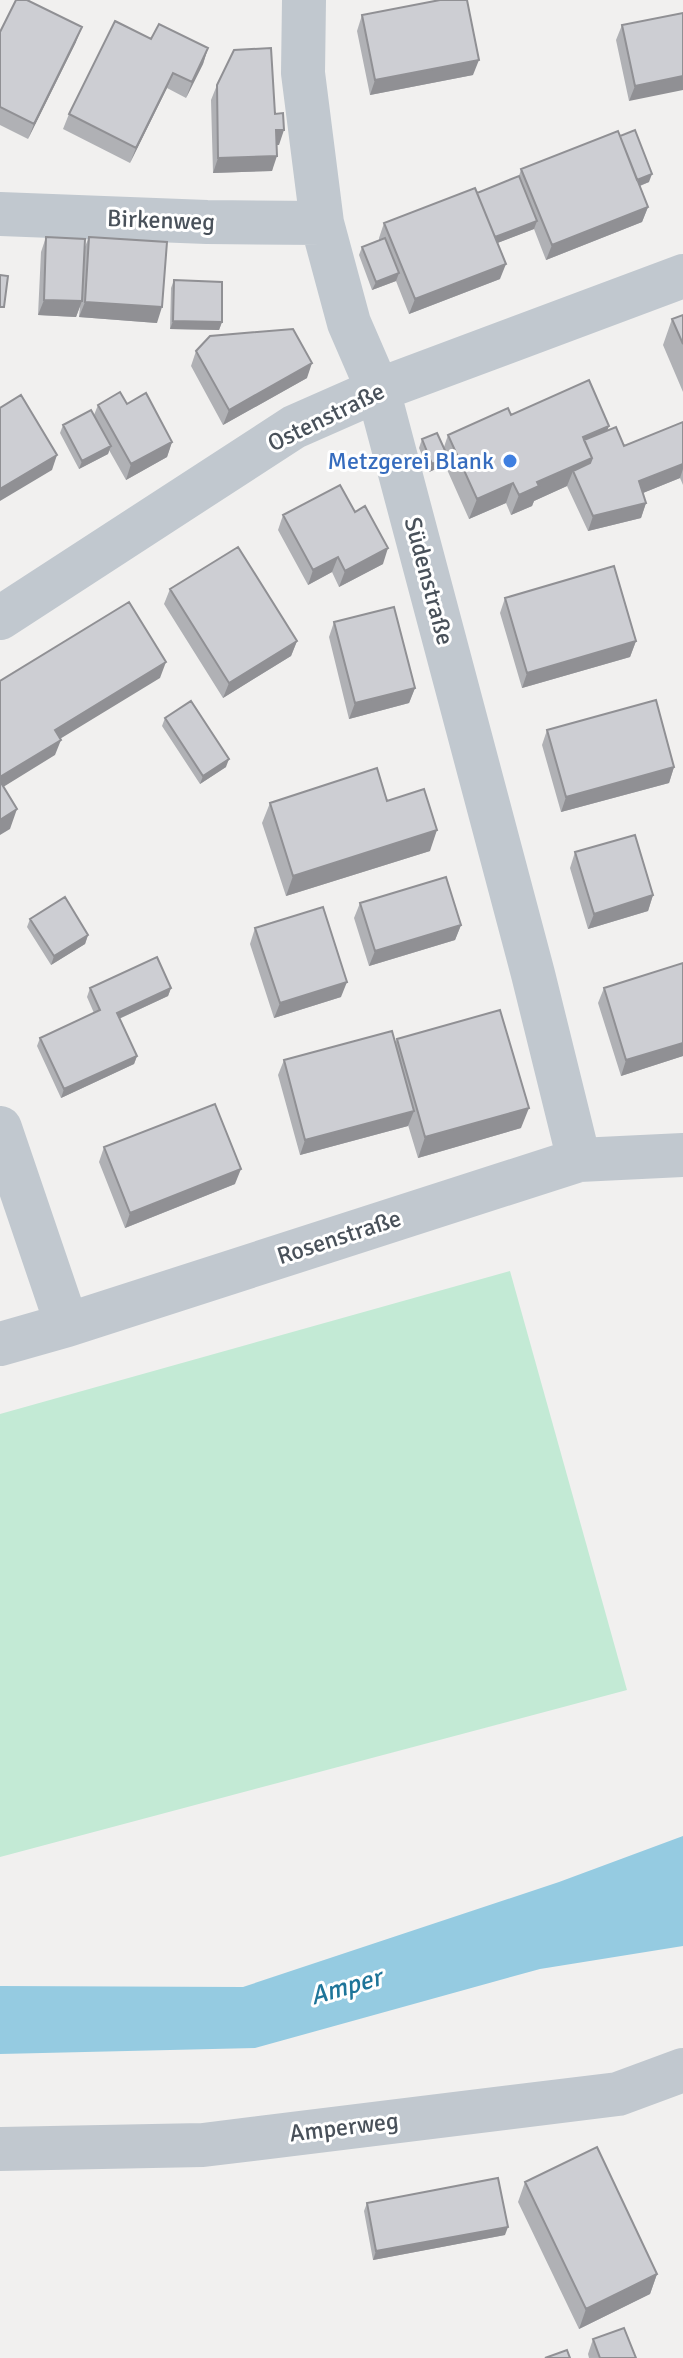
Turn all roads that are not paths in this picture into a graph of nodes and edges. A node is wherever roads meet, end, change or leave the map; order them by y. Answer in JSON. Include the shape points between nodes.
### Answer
{"nodes":[{"id":1,"x":304,"y":0,"type":"edge"},
{"id":2,"x":0,"y":214,"type":"edge"},
{"id":3,"x":322,"y":223,"type":"junction"},
{"id":4,"x":683,"y":276,"type":"edge"},
{"id":5,"x":378,"y":390,"type":"junction"},
{"id":6,"x":0,"y":618,"type":"edge"},
{"id":7,"x":0,"y":1128,"type":"edge"},
{"id":8,"x":683,"y":1155,"type":"edge"},
{"id":9,"x":579,"y":1160,"type":"junction"},
{"id":10,"x":67,"y":1325,"type":"junction"},
{"id":11,"x":0,"y":1344,"type":"edge"},
{"id":12,"x":683,"y":2070,"type":"edge"},
{"id":13,"x":0,"y":2149,"type":"edge"}],
"edges":[{"from":1,"to":3,"type":"street","name":"Südenstraße","via":[[303,73]]},
{"from":2,"to":3,"type":"street","name":"Birkenweg"},
{"from":3,"to":5,"type":"street","name":"Südenstraße","via":[[349,323]]},
{"from":4,"to":5,"type":"street","name":"Ostenstraße"},
{"from":5,"to":6,"type":"street","name":"Ostenstraße","via":[[294,427]]},
{"from":5,"to":9,"type":"street","name":"Südenstraße"},
{"from":7,"to":10,"type":"street"},
{"from":8,"to":9,"type":"street","name":"Rosenstraße"},
{"from":9,"to":10,"type":"street","name":"Rosenstraße"},
{"from":10,"to":11,"type":"street","name":"Rosenstraße"},
{"from":12,"to":13,"type":"street","name":"Amperweg","via":[[618,2094],[203,2145]]}]}
